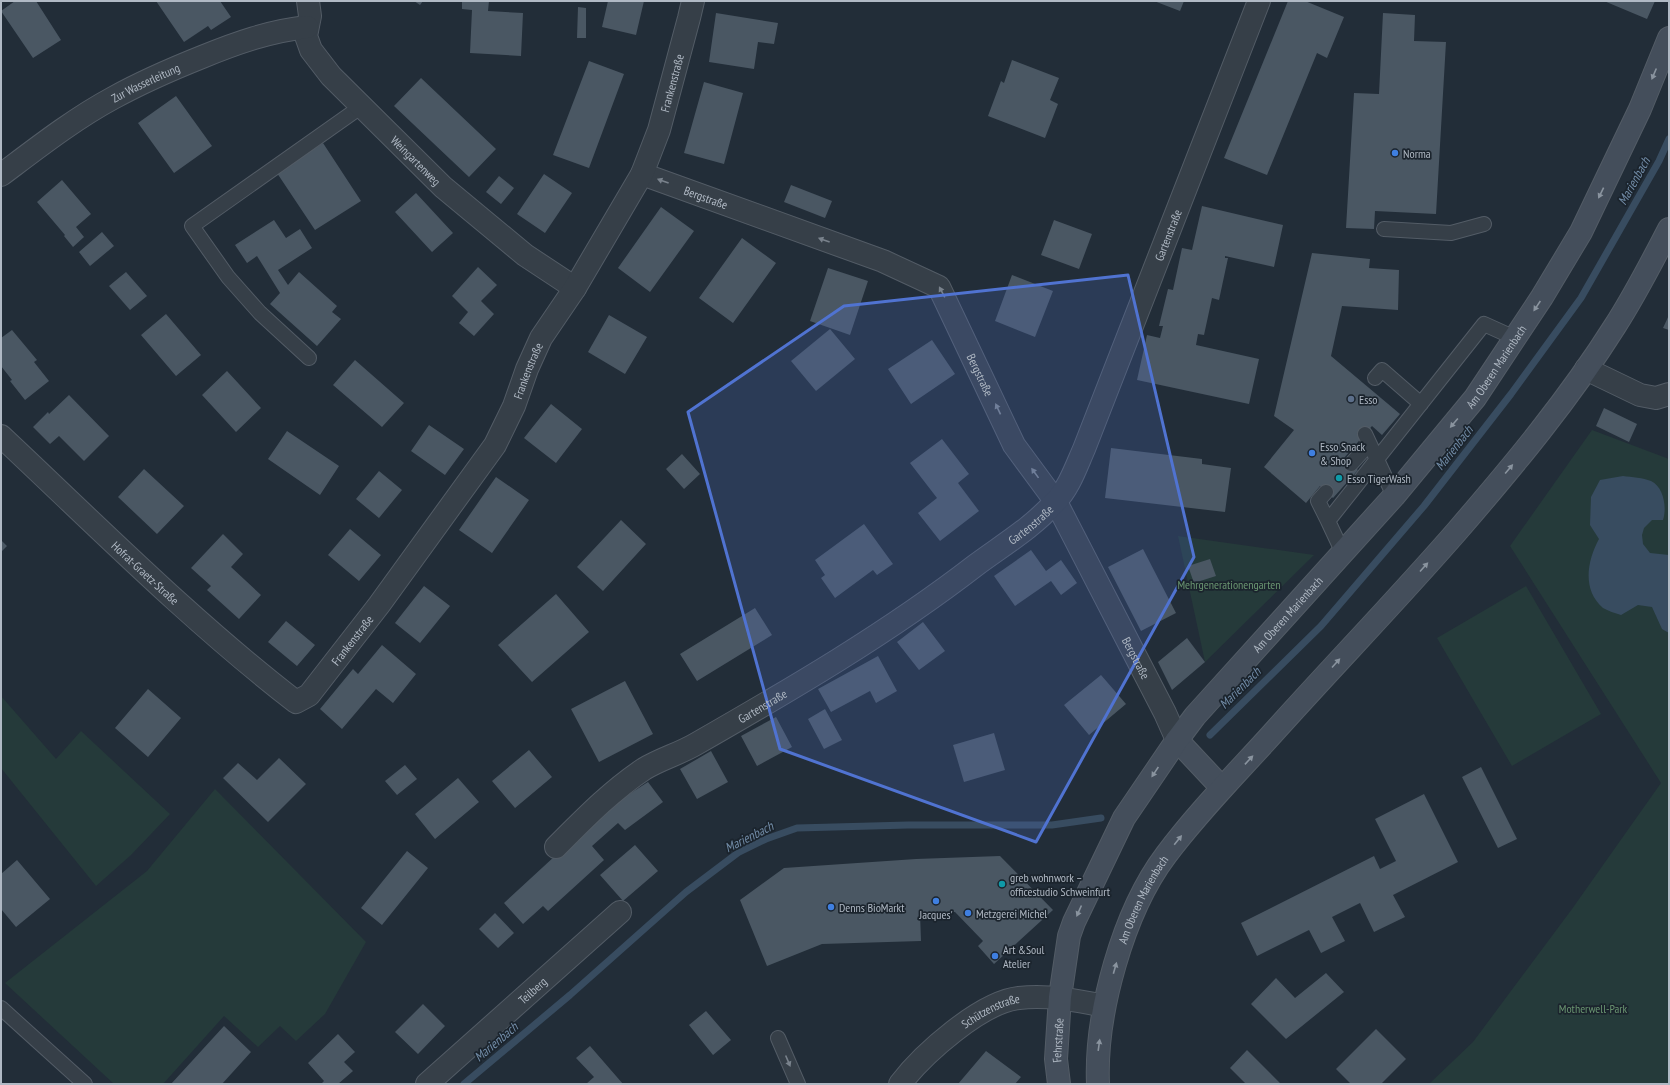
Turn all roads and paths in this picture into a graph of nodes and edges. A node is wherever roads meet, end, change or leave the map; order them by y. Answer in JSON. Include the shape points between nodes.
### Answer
{"nodes":[{"id":1,"x":308,"y":1,"type":"edge"},
{"id":2,"x":693,"y":1,"type":"edge"},
{"id":3,"x":1259,"y":1,"type":"edge"},
{"id":4,"x":307,"y":27,"type":"junction"},
{"id":5,"x":1669,"y":38,"type":"edge"},
{"id":6,"x":362,"y":106,"type":"junction"},
{"id":7,"x":642,"y":174,"type":"junction"},
{"id":8,"x":1,"y":176,"type":"edge"},
{"id":9,"x":1484,"y":224,"type":"dead end"},
{"id":10,"x":1384,"y":229,"type":"dead end"},
{"id":11,"x":1669,"y":229,"type":"edge"},
{"id":12,"x":575,"y":288,"type":"junction"},
{"id":13,"x":1515,"y":338,"type":"junction"},
{"id":14,"x":309,"y":358,"type":"dead end"},
{"id":15,"x":1586,"y":369,"type":"junction"},
{"id":16,"x":1375,"y":378,"type":"dead end"},
{"id":17,"x":1669,"y":394,"type":"edge"},
{"id":18,"x":1421,"y":404,"type":"junction"},
{"id":19,"x":1,"y":436,"type":"edge"},
{"id":20,"x":1377,"y":460,"type":"junction"},
{"id":21,"x":1351,"y":464,"type":"dead end"},
{"id":22,"x":1326,"y":492,"type":"dead end"},
{"id":23,"x":1394,"y":496,"type":"junction"},
{"id":24,"x":1056,"y":502,"type":"junction"},
{"id":25,"x":1328,"y":521,"type":"junction"},
{"id":26,"x":1342,"y":553,"type":"junction"},
{"id":27,"x":296,"y":702,"type":"joint"},
{"id":28,"x":1177,"y":740,"type":"junction"},
{"id":29,"x":1222,"y":788,"type":"junction"},
{"id":30,"x":556,"y":847,"type":"dead end"},
{"id":31,"x":620,"y":912,"type":"dead end"},
{"id":32,"x":1060,"y":997,"type":"junction"},
{"id":33,"x":1104,"y":1006,"type":"junction"},
{"id":34,"x":1,"y":1008,"type":"edge"},
{"id":35,"x":778,"y":1038,"type":"dead end"},
{"id":36,"x":84,"y":1084,"type":"edge"},
{"id":37,"x":427,"y":1084,"type":"edge"},
{"id":38,"x":798,"y":1084,"type":"edge"},
{"id":39,"x":900,"y":1084,"type":"edge"},
{"id":40,"x":1059,"y":1084,"type":"edge"},
{"id":41,"x":1098,"y":1084,"type":"edge"}],
"edges":[{"from":1,"to":4,"type":"street","name":"Weingartenweg","via":[[310,16]]},
{"from":2,"to":7,"type":"street","name":"Frankenstraße","via":[[659,130]]},
{"from":3,"to":24,"type":"street","name":"Gartenstraße","via":[[1084,449]]},
{"from":4,"to":6,"type":"street","name":"Weingartenweg","via":[[306,36],[311,50],[331,76]]},
{"from":4,"to":8,"type":"street","name":"Zur Wasserleitung","via":[[281,30],[222,49],[156,76],[113,98],[72,124]]},
{"from":5,"to":13,"type":"main road","name":"Am Oberen Marienbach","one_way":true,"via":[[1640,109],[1581,232]]},
{"from":6,"to":12,"type":"street","name":"Weingartenweg","via":[[443,187],[525,255]]},
{"from":6,"to":14,"type":"lane","via":[[192,226],[228,276],[260,313]]},
{"from":7,"to":12,"type":"street","name":"Frankenstraße"},
{"from":24,"to":7,"type":"street","name":"Bergstraße","one_way":true,"via":[[1014,444],[939,286],[883,261]]},
{"from":9,"to":10,"type":"lane","via":[[1451,233]]},
{"from":11,"to":15,"type":"main road","name":"Am Oberen Marienbach","via":[[1616,325]]},
{"from":12,"to":27,"type":"street","name":"Frankenstraße","via":[[541,338],[526,369],[514,406],[495,445],[314,689]]},
{"from":13,"to":18,"type":"lane","via":[[1484,324]]},
{"from":13,"to":23,"type":"main road","name":"Am Oberen Marienbach","one_way":true,"via":[[1475,398]]},
{"from":15,"to":17,"type":"street","via":[[1644,396],[1656,398]]},
{"from":29,"to":15,"type":"main road","name":"Am Oberen Marienbach","one_way":true,"via":[[1457,531],[1548,422]]},
{"from":16,"to":18,"type":"lane","via":[[1382,370]]},
{"from":18,"to":20,"type":"lane"},
{"from":19,"to":27,"type":"street","name":"Hofrat-Graetz-Straße","via":[[218,638]]},
{"from":20,"to":21,"type":"lane","via":[[1367,439]]},
{"from":20,"to":23,"type":"lane"},
{"from":20,"to":25,"type":"lane"},
{"from":22,"to":25,"type":"lane","via":[[1318,501]]},
{"from":23,"to":26,"type":"main road","name":"Am Oberen Marienbach"},
{"from":24,"to":28,"type":"street","name":"Bergstraße"},
{"from":24,"to":30,"type":"street","name":"Gartenstraße","via":[[976,566],[876,637],[693,746],[645,768],[608,797]]},
{"from":25,"to":26,"type":"lane"},
{"from":26,"to":28,"type":"main road","name":"Am Oberen Marienbach","via":[[1205,704]]},
{"from":28,"to":29,"type":"main road"},
{"from":28,"to":32,"type":"main road","name":"Am Oberen Marienbach","one_way":true,"via":[[1124,818],[1099,868],[1069,936]]},
{"from":33,"to":29,"type":"main road","name":"Am Oberen Marienbach","one_way":true,"via":[[1119,953],[1142,895],[1164,857]]},
{"from":31,"to":37,"type":"street","name":"Teilberg"},
{"from":32,"to":33,"type":"street","name":"Schützenstraße"},
{"from":32,"to":39,"type":"street","name":"Schützenstraße","via":[[1004,1001],[951,1033],[927,1054]]},
{"from":32,"to":40,"type":"main road","name":"Fehrstraße","via":[[1056,1059]]},
{"from":41,"to":33,"type":"main road","one_way":true,"via":[[1097,1060]]},
{"from":34,"to":36,"type":"lane"},
{"from":35,"to":38,"type":"lane","one_way":true}]}
